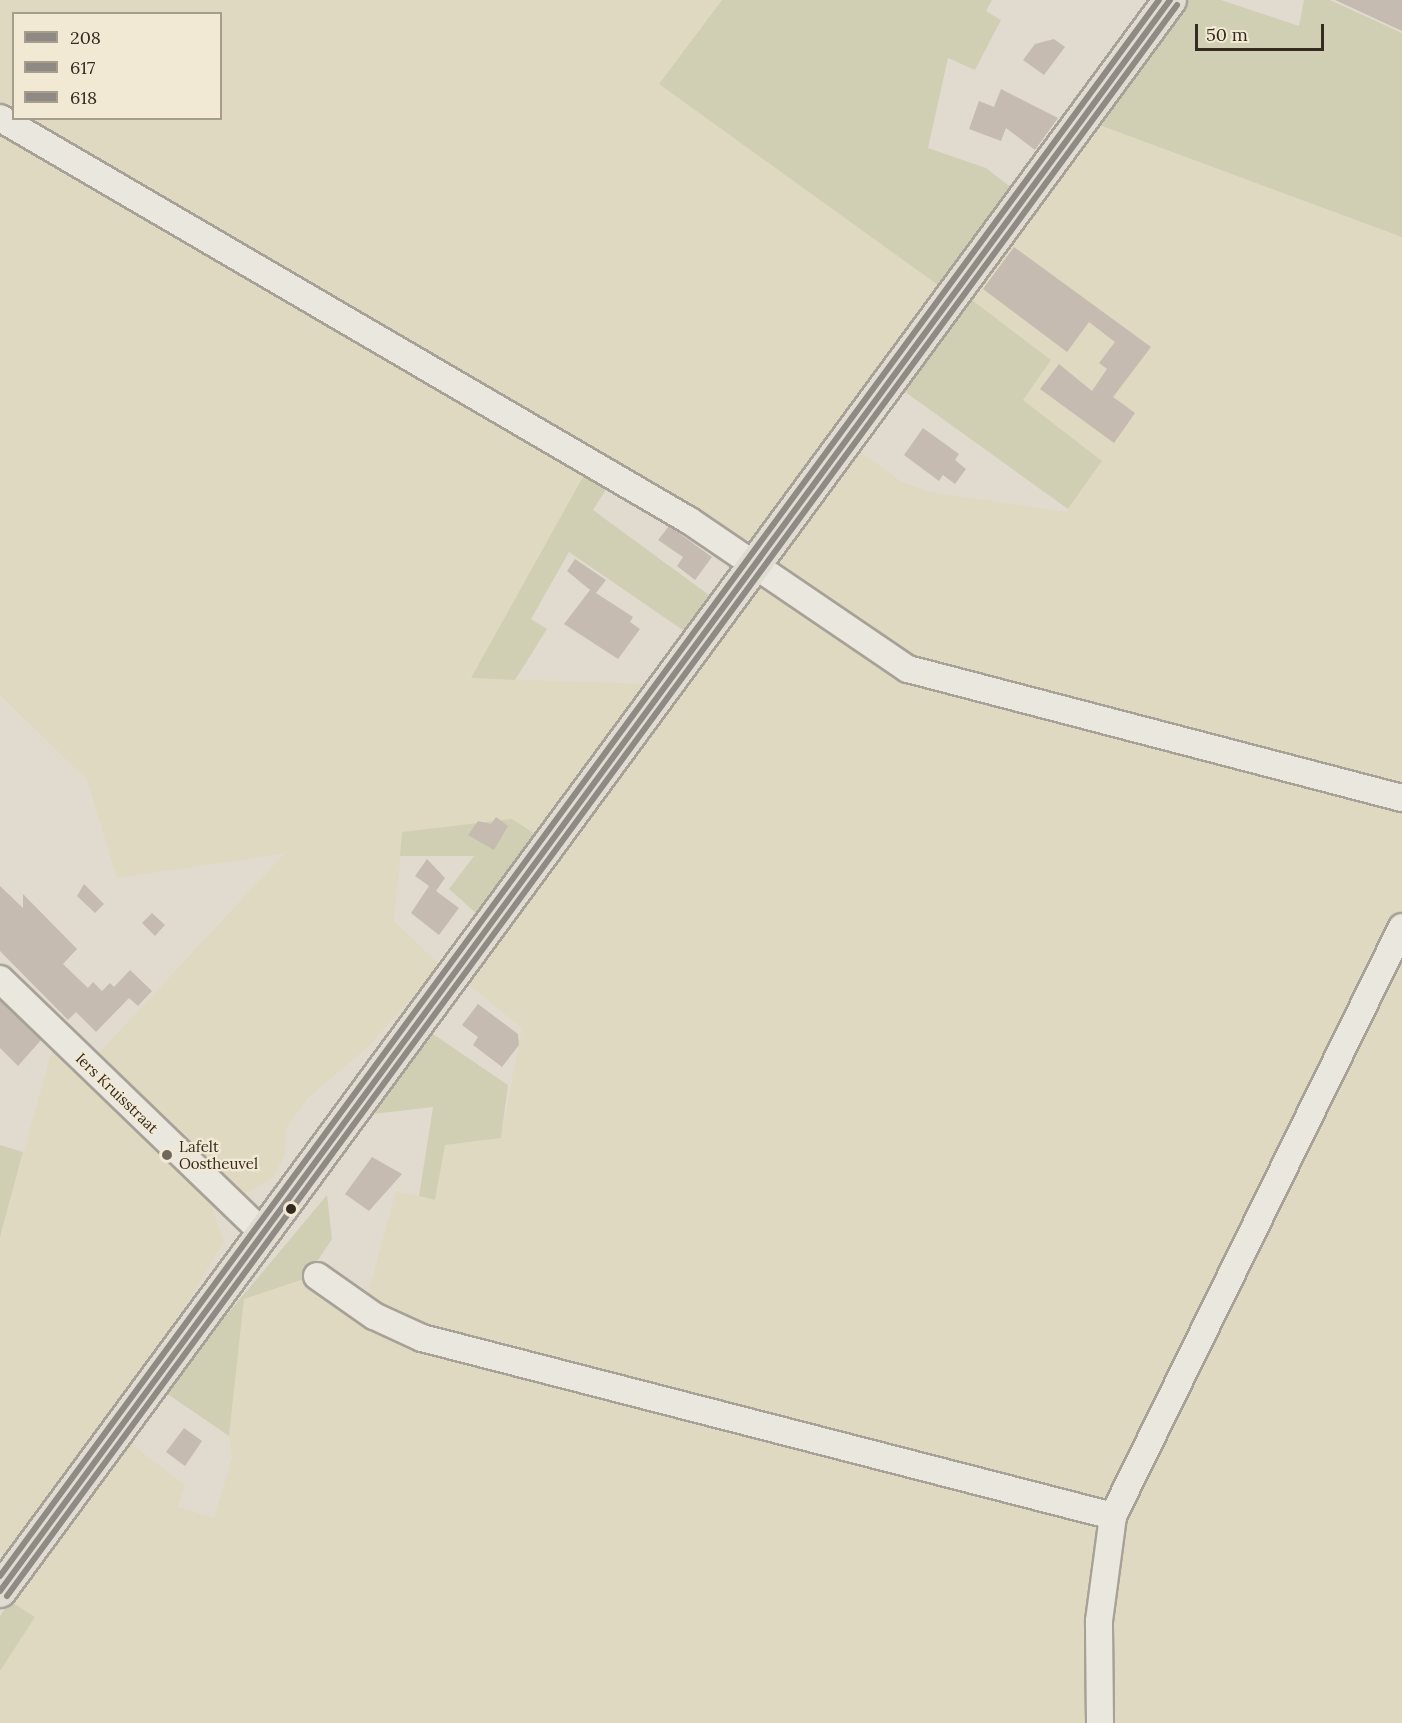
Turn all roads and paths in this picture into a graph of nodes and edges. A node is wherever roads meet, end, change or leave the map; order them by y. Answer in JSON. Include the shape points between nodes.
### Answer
{"nodes":[{"id":1,"x":1170,"y":0,"type":"edge"},
{"id":2,"x":0,"y":118,"type":"edge"},
{"id":3,"x":756,"y":564,"type":"junction"},
{"id":4,"x":1402,"y":798,"type":"edge"},
{"id":5,"x":1402,"y":927,"type":"edge"},
{"id":6,"x":0,"y":979,"type":"edge"},
{"id":7,"x":261,"y":1231,"type":"junction"},
{"id":8,"x":317,"y":1276,"type":"dead end"},
{"id":9,"x":1113,"y":1516,"type":"junction"},
{"id":10,"x":0,"y":1591,"type":"edge"},
{"id":11,"x":1100,"y":1723,"type":"edge"}],
"edges":[{"from":1,"to":3,"type":"main road"},
{"from":2,"to":3,"type":"street"},
{"from":3,"to":4,"type":"street","via":[[856,638],[908,669]]},
{"from":3,"to":7,"type":"main road"},
{"from":5,"to":9,"type":"street"},
{"from":6,"to":7,"type":"street","name":"Iers Kruisstraat"},
{"from":7,"to":10,"type":"main road"},
{"from":8,"to":9,"type":"street","via":[[374,1316],[422,1338]]},
{"from":9,"to":11,"type":"street","via":[[1100,1621]]}]}
